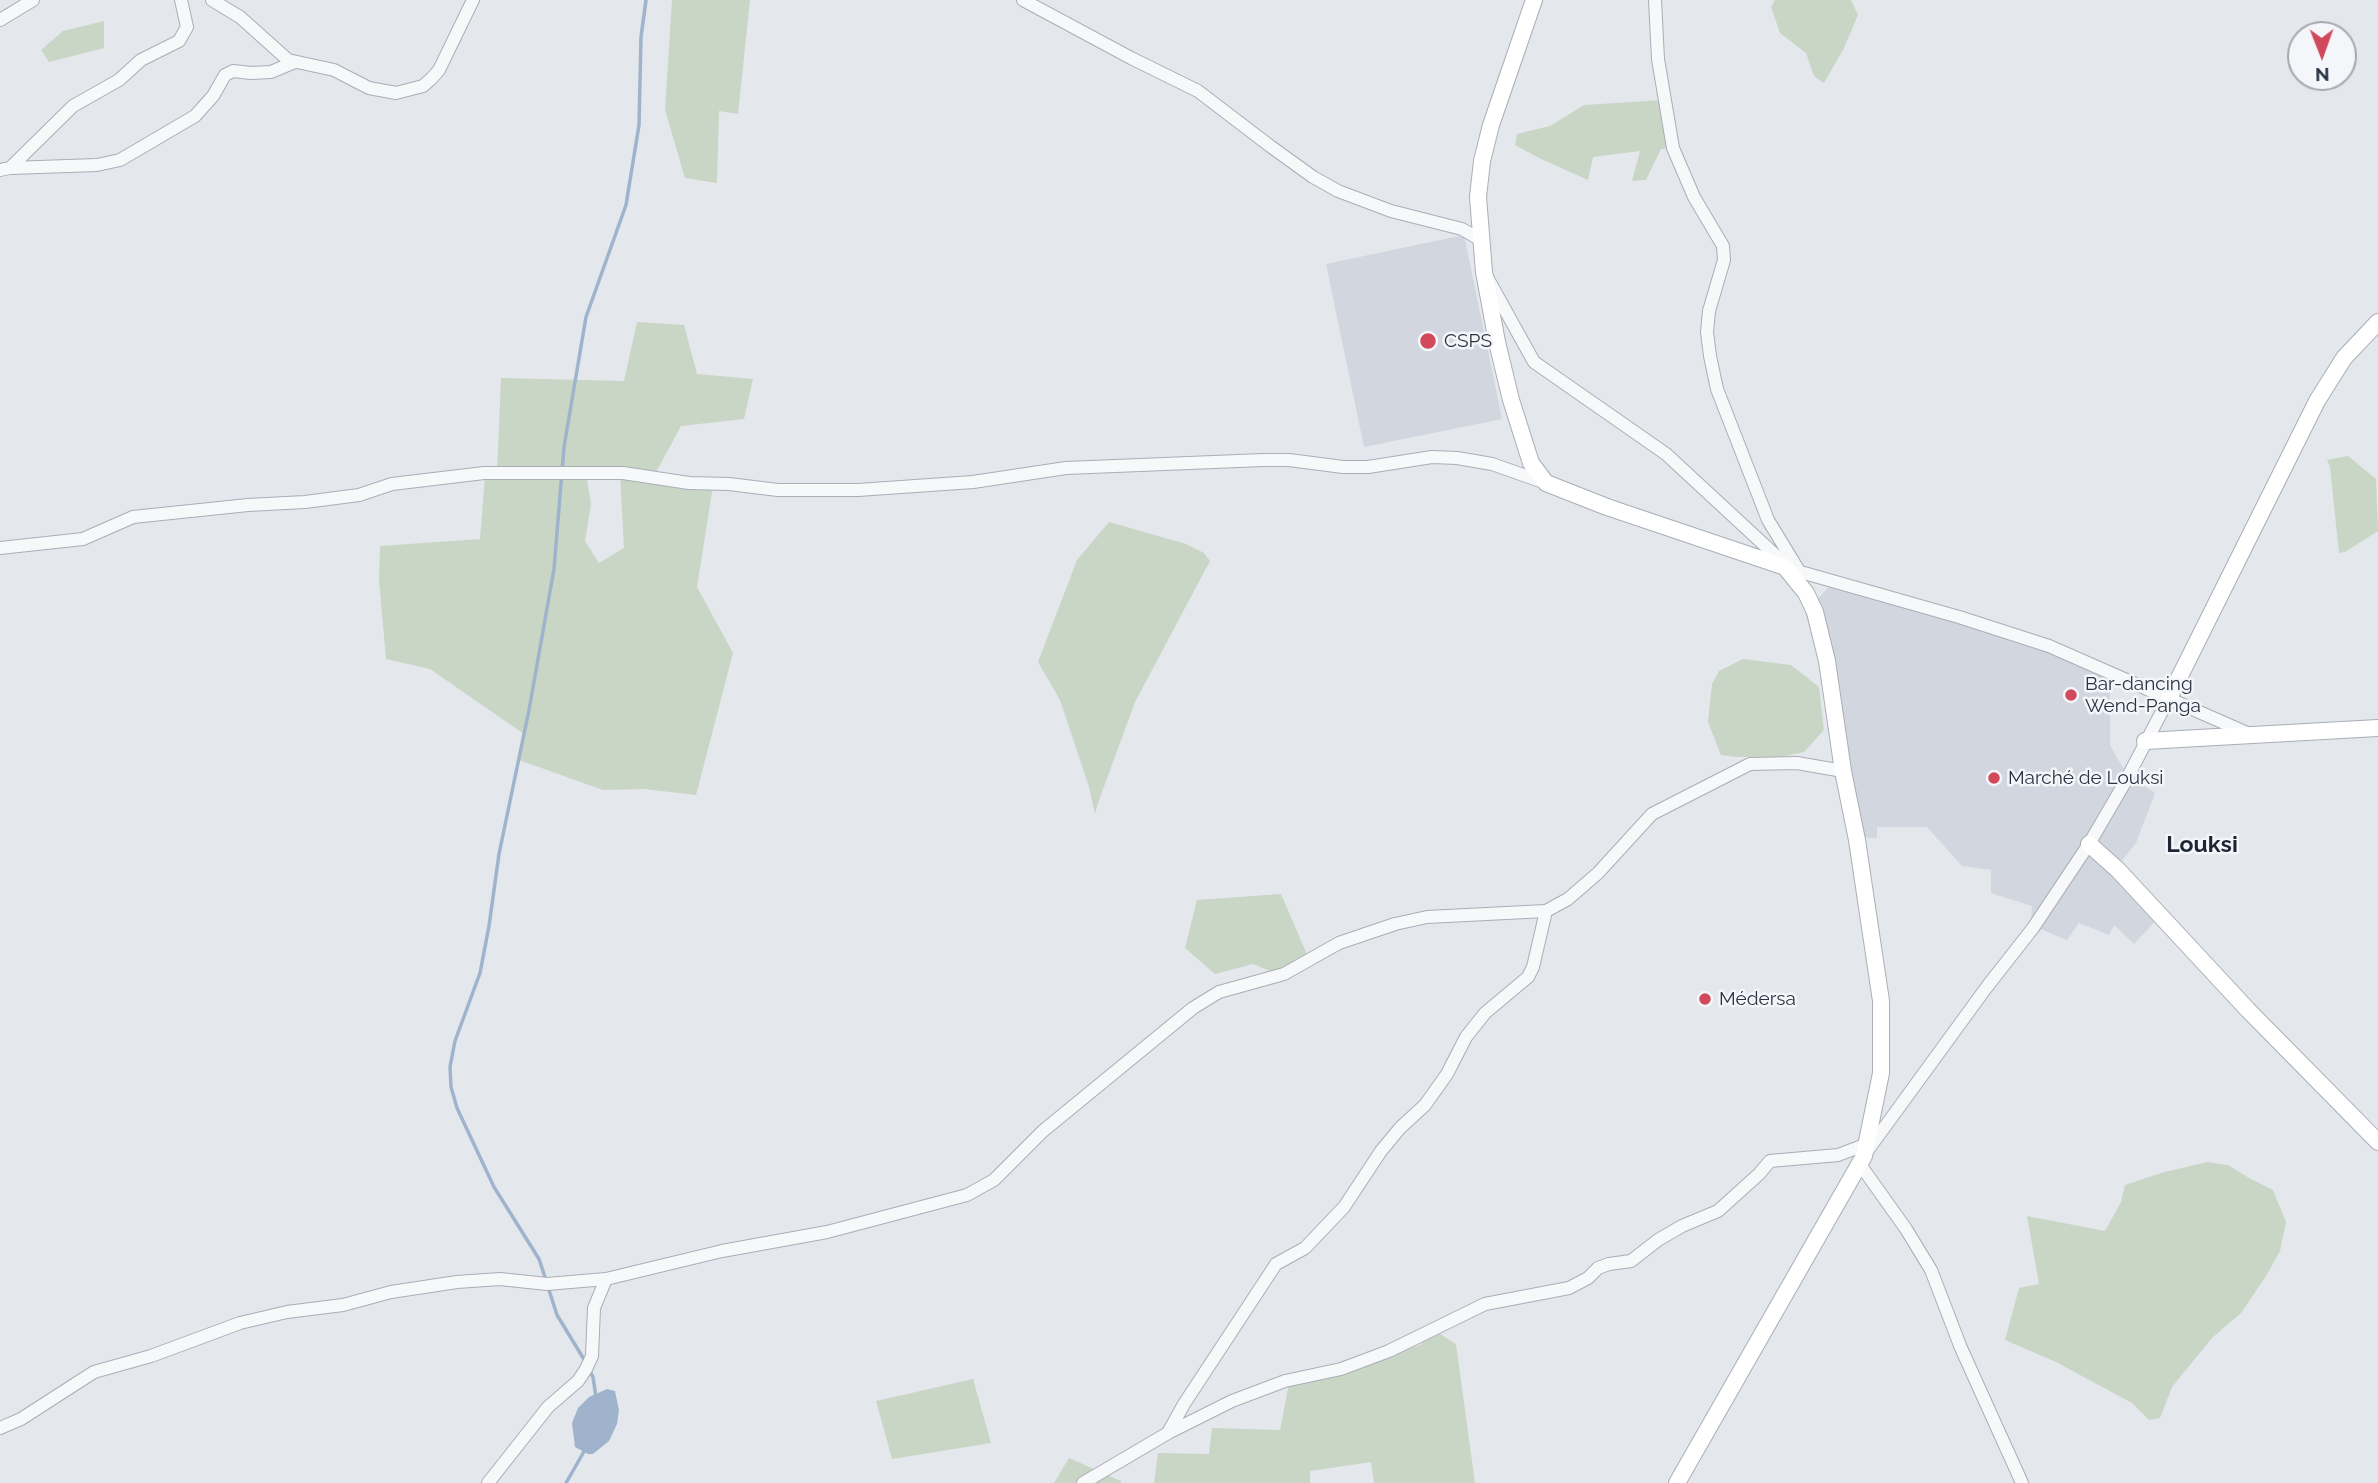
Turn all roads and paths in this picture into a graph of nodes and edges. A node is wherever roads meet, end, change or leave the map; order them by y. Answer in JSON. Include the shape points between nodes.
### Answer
{"nodes":[{"id":1,"x":33,"y":0,"type":"edge"},
{"id":2,"x":181,"y":0,"type":"edge"},
{"id":3,"x":212,"y":0,"type":"edge"},
{"id":4,"x":473,"y":0,"type":"edge"},
{"id":5,"x":1023,"y":0,"type":"edge"},
{"id":6,"x":1534,"y":0,"type":"edge"},
{"id":7,"x":1655,"y":0,"type":"edge"},
{"id":8,"x":0,"y":20,"type":"edge"},
{"id":9,"x":295,"y":62,"type":"junction"},
{"id":10,"x":5,"y":169,"type":"edge"},
{"id":11,"x":1481,"y":240,"type":"junction"},
{"id":12,"x":1484,"y":272,"type":"junction"},
{"id":13,"x":2378,"y":322,"type":"edge"},
{"id":14,"x":1546,"y":483,"type":"junction"},
{"id":15,"x":0,"y":548,"type":"edge"},
{"id":16,"x":1791,"y":569,"type":"junction"},
{"id":17,"x":2169,"y":698,"type":"junction"},
{"id":18,"x":2378,"y":728,"type":"edge"},
{"id":19,"x":2253,"y":735,"type":"junction"},
{"id":20,"x":2146,"y":741,"type":"junction"},
{"id":21,"x":1843,"y":771,"type":"junction"},
{"id":22,"x":2089,"y":844,"type":"junction"},
{"id":23,"x":1546,"y":911,"type":"junction"},
{"id":24,"x":2378,"y":1142,"type":"edge"},
{"id":25,"x":1863,"y":1154,"type":"junction"},
{"id":26,"x":606,"y":1279,"type":"junction"},
{"id":27,"x":0,"y":1428,"type":"edge"},
{"id":28,"x":1168,"y":1433,"type":"junction"},
{"id":29,"x":488,"y":1483,"type":"edge"},
{"id":30,"x":1083,"y":1483,"type":"edge"},
{"id":31,"x":1677,"y":1483,"type":"edge"},
{"id":32,"x":2022,"y":1483,"type":"edge"}],
"edges":[{"from":1,"to":8,"type":"street"},
{"from":2,"to":10,"type":"street","via":[[187,27],[179,41],[141,60],[119,80],[73,106]]},
{"from":3,"to":9,"type":"street"},
{"from":4,"to":9,"type":"street","via":[[439,69],[423,86],[396,93],[369,89],[334,70]]},
{"from":5,"to":11,"type":"street","via":[[1198,91],[1338,191],[1391,211],[1462,229]]},
{"from":6,"to":11,"type":"street","via":[[1482,161],[1478,197]]},
{"from":7,"to":16,"type":"street","via":[[1658,60],[1673,148],[1694,197],[1723,246],[1724,260],[1707,332],[1717,390]]},
{"from":9,"to":10,"type":"street","via":[[271,72],[225,75],[214,96],[195,116],[120,160]]},
{"from":11,"to":12,"type":"street"},
{"from":12,"to":14,"type":"street","via":[[1511,400],[1531,463]]},
{"from":12,"to":16,"type":"street","via":[[1534,362],[1666,454]]},
{"from":13,"to":17,"type":"street","via":[[2344,358],[2317,401]]},
{"from":14,"to":15,"type":"street","via":[[1492,464],[1433,457],[1368,467],[1263,460],[1066,468],[973,482],[858,489],[778,490],[624,473],[484,473],[392,484],[359,495],[306,502],[133,517],[83,538]]},
{"from":14,"to":16,"type":"street"},
{"from":16,"to":17,"type":"street","via":[[2049,646]]},
{"from":16,"to":21,"type":"street","via":[[1815,612]]},
{"from":17,"to":19,"type":"street"},
{"from":17,"to":20,"type":"street"},
{"from":18,"to":19,"type":"street"},
{"from":19,"to":20,"type":"street"},
{"from":20,"to":22,"type":"street"},
{"from":21,"to":23,"type":"street","via":[[1797,764],[1750,764],[1709,783],[1652,814],[1598,873]]},
{"from":21,"to":25,"type":"street","via":[[1881,1001],[1881,1073]]},
{"from":22,"to":24,"type":"street"},
{"from":22,"to":25,"type":"street","via":[[2033,928]]},
{"from":23,"to":26,"type":"street","via":[[1427,917],[1395,924],[1339,943],[1284,974],[1219,992],[1193,1008],[1043,1131],[994,1180],[967,1195],[827,1232]]},
{"from":23,"to":28,"type":"street","via":[[1528,977],[1485,1013],[1426,1105],[1381,1150],[1344,1207],[1305,1248],[1276,1264]]},
{"from":25,"to":28,"type":"street","via":[[1770,1161],[1718,1211],[1682,1226],[1631,1261],[1598,1268],[1569,1288],[1485,1304],[1389,1352],[1285,1381]]},
{"from":25,"to":31,"type":"street"},
{"from":25,"to":32,"type":"street","via":[[1931,1270]]},
{"from":26,"to":27,"type":"street","via":[[547,1284],[500,1279],[457,1282],[240,1323],[94,1372]]},
{"from":26,"to":29,"type":"street","via":[[594,1308],[592,1356],[586,1369],[548,1407]]},
{"from":28,"to":30,"type":"street"}]}
